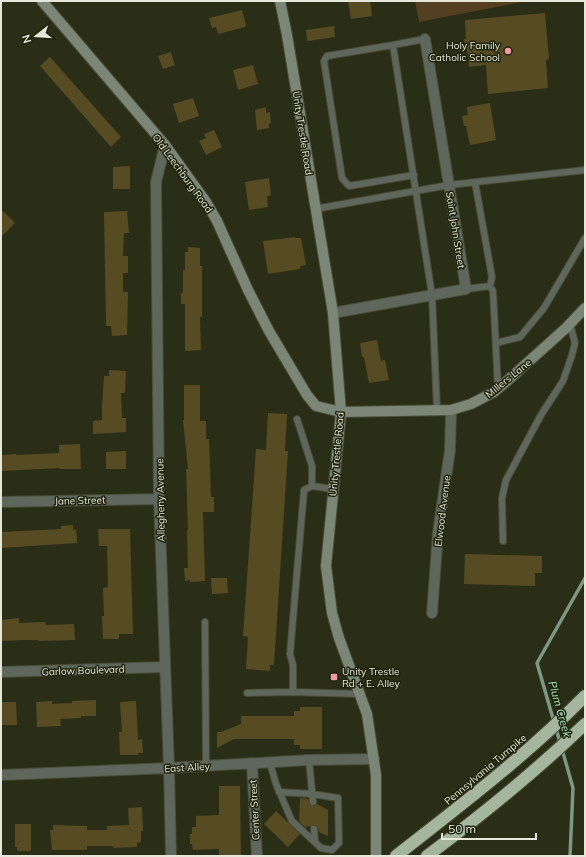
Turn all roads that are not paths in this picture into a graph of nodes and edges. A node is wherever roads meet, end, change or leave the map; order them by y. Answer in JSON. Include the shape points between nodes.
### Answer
{"nodes":[{"id":1,"x":42,"y":1,"type":"edge"},
{"id":2,"x":280,"y":1,"type":"edge"},
{"id":3,"x":425,"y":38,"type":"joint"},
{"id":4,"x":393,"y":45,"type":"junction"},
{"id":5,"x":165,"y":145,"type":"junction"},
{"id":6,"x":585,"y":170,"type":"edge"},
{"id":7,"x":414,"y":175,"type":"junction"},
{"id":8,"x":475,"y":182,"type":"junction"},
{"id":9,"x":449,"y":185,"type":"junction"},
{"id":10,"x":416,"y":191,"type":"junction"},
{"id":11,"x":315,"y":209,"type":"junction"},
{"id":12,"x":585,"y":238,"type":"edge"},
{"id":13,"x":490,"y":286,"type":"junction"},
{"id":14,"x":466,"y":289,"type":"junction"},
{"id":15,"x":432,"y":294,"type":"junction"},
{"id":16,"x":585,"y":308,"type":"edge"},
{"id":17,"x":333,"y":313,"type":"junction"},
{"id":18,"x":570,"y":324,"type":"junction"},
{"id":19,"x":496,"y":343,"type":"junction"},
{"id":20,"x":498,"y":388,"type":"junction"},
{"id":21,"x":437,"y":410,"type":"junction"},
{"id":22,"x":451,"y":410,"type":"junction"},
{"id":23,"x":340,"y":412,"type":"junction"},
{"id":24,"x":297,"y":419,"type":"dead end"},
{"id":25,"x":312,"y":486,"type":"junction"},
{"id":26,"x":333,"y":490,"type":"junction"},
{"id":27,"x":159,"y":499,"type":"junction"},
{"id":28,"x":1,"y":502,"type":"edge"},
{"id":29,"x":503,"y":541,"type":"dead end"},
{"id":30,"x":432,"y":613,"type":"dead end"},
{"id":31,"x":205,"y":622,"type":"dead end"},
{"id":32,"x":165,"y":667,"type":"junction"},
{"id":33,"x":1,"y":672,"type":"edge"},
{"id":34,"x":293,"y":692,"type":"junction"},
{"id":35,"x":247,"y":693,"type":"dead end"},
{"id":36,"x":360,"y":694,"type":"junction"},
{"id":37,"x":585,"y":696,"type":"edge"},
{"id":38,"x":585,"y":724,"type":"edge"},
{"id":39,"x":374,"y":759,"type":"junction"},
{"id":40,"x":309,"y":760,"type":"junction"},
{"id":41,"x":270,"y":763,"type":"junction"},
{"id":42,"x":252,"y":764,"type":"junction"},
{"id":43,"x":206,"y":766,"type":"junction"},
{"id":44,"x":170,"y":768,"type":"junction"},
{"id":45,"x":1,"y":775,"type":"edge"},
{"id":46,"x":279,"y":792,"type":"junction"},
{"id":47,"x":312,"y":794,"type":"junction"},
{"id":48,"x":313,"y":802,"type":"dead end"},
{"id":49,"x":314,"y":829,"type":"dead end"},
{"id":50,"x":315,"y":842,"type":"junction"},
{"id":51,"x":171,"y":856,"type":"edge"},
{"id":52,"x":257,"y":856,"type":"edge"},
{"id":53,"x":376,"y":856,"type":"edge"},
{"id":54,"x":396,"y":856,"type":"edge"},
{"id":55,"x":427,"y":856,"type":"edge"}],
"edges":[{"from":1,"to":5,"type":"street","name":"Old Leechburg Road"},
{"from":2,"to":11,"type":"street","name":"Unity Trestle Road"},
{"from":3,"to":4,"type":"lane"},
{"from":3,"to":9,"type":"street","name":"Saint John Street"},
{"from":4,"to":7,"type":"lane"},
{"from":4,"to":7,"type":"lane","via":[[327,56],[324,60],[342,178],[349,186]]},
{"from":5,"to":23,"type":"street","name":"Old Leechburg Road","via":[[218,221],[268,331],[307,395],[316,406]]},
{"from":5,"to":27,"type":"street","name":"Allegheny Avenue","via":[[156,182]]},
{"from":6,"to":8,"type":"lane"},
{"from":7,"to":10,"type":"lane"},
{"from":8,"to":9,"type":"lane"},
{"from":8,"to":13,"type":"lane","via":[[492,277]]},
{"from":9,"to":10,"type":"lane"},
{"from":9,"to":14,"type":"street","name":"Saint John Street"},
{"from":10,"to":11,"type":"lane"},
{"from":10,"to":15,"type":"lane"},
{"from":11,"to":17,"type":"street","name":"Unity Trestle Road"},
{"from":12,"to":19,"type":"lane","via":[[544,308],[520,337]]},
{"from":13,"to":14,"type":"lane"},
{"from":13,"to":19,"type":"lane","via":[[493,291]]},
{"from":14,"to":15,"type":"street"},
{"from":15,"to":17,"type":"street"},
{"from":15,"to":21,"type":"lane"},
{"from":16,"to":18,"type":"street","name":"Millers Lane"},
{"from":17,"to":23,"type":"street","name":"Unity Trestle Road"},
{"from":18,"to":20,"type":"street","name":"Millers Lane"},
{"from":18,"to":29,"type":"lane","via":[[574,342],[563,381],[538,420],[506,480],[502,498]]},
{"from":19,"to":20,"type":"lane"},
{"from":20,"to":22,"type":"street","name":"Millers Lane","via":[[482,399]]},
{"from":21,"to":22,"type":"street","name":"Millers Lane"},
{"from":21,"to":23,"type":"street","name":"Millers Lane"},
{"from":22,"to":30,"type":"street","name":"Elwood Avenue","via":[[450,450],[438,533]]},
{"from":23,"to":26,"type":"street","name":"Unity Trestle Road"},
{"from":24,"to":25,"type":"lane","via":[[312,466]]},
{"from":25,"to":26,"type":"lane"},
{"from":25,"to":34,"type":"lane","via":[[304,490],[290,654],[293,665]]},
{"from":26,"to":36,"type":"street","name":"Unity Trestle Road","via":[[326,566],[332,613],[338,638]]},
{"from":27,"to":28,"type":"street","name":"Jane Street"},
{"from":27,"to":32,"type":"street","name":"Allegheny Avenue"},
{"from":31,"to":43,"type":"lane"},
{"from":32,"to":33,"type":"street","name":"Garlow Boulevard"},
{"from":32,"to":44,"type":"street","name":"Allegheny Avenue"},
{"from":34,"to":35,"type":"lane"},
{"from":34,"to":36,"type":"lane"},
{"from":36,"to":39,"type":"street","name":"Unity Trestle Road","via":[[367,714]]},
{"from":37,"to":54,"type":"highway","name":"Pennsylvania Turnpike","via":[[482,788]]},
{"from":38,"to":55,"type":"highway","via":[[522,782]]},
{"from":39,"to":40,"type":"street","name":"East Alley"},
{"from":39,"to":53,"type":"street","name":"Unity Trestle Road"},
{"from":40,"to":41,"type":"street","name":"East Alley"},
{"from":40,"to":47,"type":"lane"},
{"from":41,"to":42,"type":"street","name":"East Alley"},
{"from":41,"to":46,"type":"lane"},
{"from":42,"to":43,"type":"street","name":"East Alley"},
{"from":42,"to":52,"type":"street","name":"Center Street"},
{"from":43,"to":44,"type":"street","name":"East Alley"},
{"from":44,"to":45,"type":"street","name":"East Alley"},
{"from":44,"to":51,"type":"street","name":"Allegheny Avenue"},
{"from":46,"to":47,"type":"lane"},
{"from":46,"to":50,"type":"lane","via":[[292,822]]},
{"from":47,"to":48,"type":"lane"},
{"from":47,"to":50,"type":"lane","via":[[338,798],[339,843],[332,850],[321,848]]},
{"from":49,"to":50,"type":"lane"}]}
